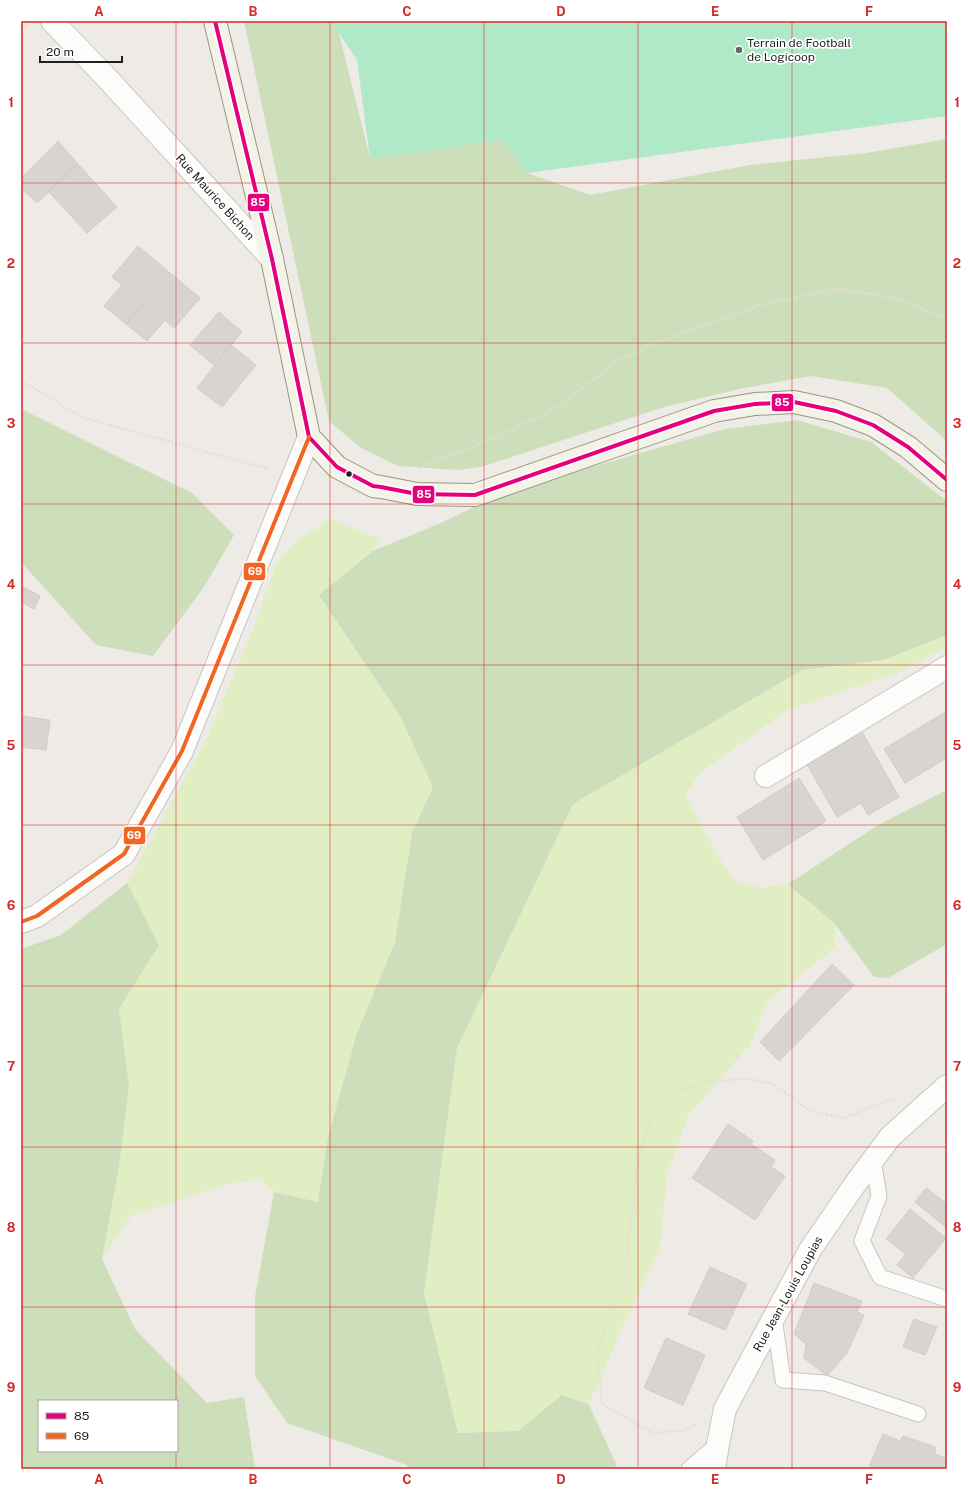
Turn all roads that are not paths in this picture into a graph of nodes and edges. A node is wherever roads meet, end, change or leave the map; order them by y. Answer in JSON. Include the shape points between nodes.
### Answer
{"nodes":[{"id":1,"x":52,"y":21,"type":"edge"},
{"id":2,"x":215,"y":21,"type":"edge"},
{"id":3,"x":272,"y":259,"type":"junction"},
{"id":4,"x":309,"y":438,"type":"junction"},
{"id":5,"x":947,"y":480,"type":"edge"},
{"id":6,"x":947,"y":667,"type":"edge"},
{"id":7,"x":766,"y":776,"type":"dead end"},
{"id":8,"x":21,"y":922,"type":"edge"},
{"id":9,"x":940,"y":1092,"type":"edge"},
{"id":10,"x":873,"y":1160,"type":"junction"},
{"id":11,"x":947,"y":1299,"type":"edge"},
{"id":12,"x":774,"y":1318,"type":"junction"},
{"id":13,"x":918,"y":1414,"type":"dead end"},
{"id":14,"x":718,"y":1444,"type":"junction"},
{"id":15,"x":689,"y":1469,"type":"edge"},
{"id":16,"x":714,"y":1469,"type":"edge"}],
"edges":[{"from":1,"to":3,"type":"street","name":"Rue Maurice Bichon"},
{"from":2,"to":3,"type":"street"},
{"from":3,"to":4,"type":"street"},
{"from":4,"to":5,"type":"street","via":[[337,468],[373,486],[417,494],[475,495],[714,411],[755,404],[794,402],[836,411],[873,425],[908,447]]},
{"from":4,"to":8,"type":"street","via":[[182,751],[124,854],[37,916]]},
{"from":6,"to":7,"type":"street"},
{"from":9,"to":10,"type":"street","name":"Rue Jean-Louis Loupias","via":[[890,1137]]},
{"from":10,"to":11,"type":"lane","via":[[878,1196],[862,1241],[880,1277]]},
{"from":10,"to":12,"type":"street","name":"Rue Jean-Louis Loupias","via":[[810,1250]]},
{"from":12,"to":13,"type":"lane","via":[[783,1380],[825,1383]]},
{"from":12,"to":14,"type":"street","name":"Rue Jean-Louis Loupias","via":[[725,1409]]},
{"from":14,"to":15,"type":"lane"},
{"from":14,"to":16,"type":"street","name":"Rue Jean-Louis Loupias"}]}
